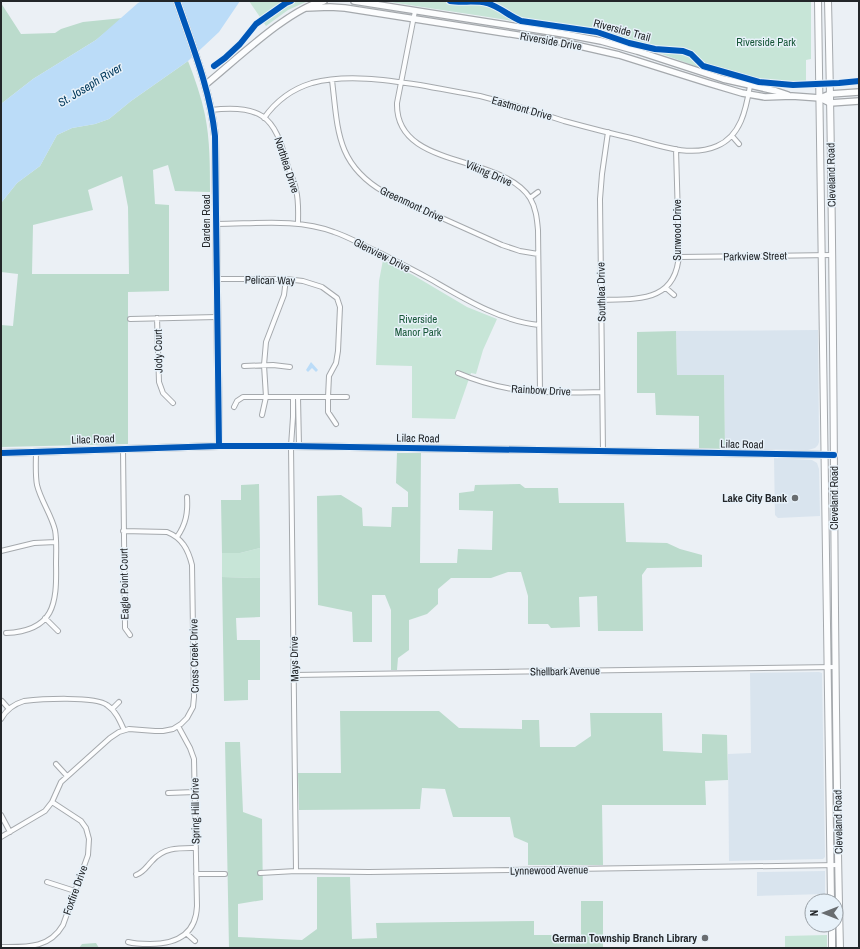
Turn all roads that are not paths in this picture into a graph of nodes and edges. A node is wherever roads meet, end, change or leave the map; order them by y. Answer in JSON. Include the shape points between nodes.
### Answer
{"nodes":[{"id":1,"x":177,"y":1,"type":"edge"},
{"id":2,"x":324,"y":1,"type":"edge"},
{"id":3,"x":354,"y":1,"type":"edge"},
{"id":4,"x":818,"y":1,"type":"edge"},
{"id":5,"x":828,"y":1,"type":"edge"},
{"id":6,"x":306,"y":8,"type":"junction"},
{"id":7,"x":415,"y":11,"type":"junction"},
{"id":8,"x":413,"y":19,"type":"junction"},
{"id":9,"x":332,"y":80,"type":"junction"},
{"id":10,"x":401,"y":82,"type":"junction"},
{"id":11,"x":205,"y":85,"type":"junction"},
{"id":12,"x":750,"y":86,"type":"junction"},
{"id":13,"x":859,"y":92,"type":"edge"},
{"id":14,"x":749,"y":94,"type":"junction"},
{"id":15,"x":830,"y":94,"type":"junction"},
{"id":16,"x":792,"y":96,"type":"junction"},
{"id":17,"x":820,"y":98,"type":"junction"},
{"id":18,"x":859,"y":101,"type":"edge"},
{"id":19,"x":830,"y":103,"type":"junction"},
{"id":20,"x":211,"y":110,"type":"junction"},
{"id":21,"x":264,"y":118,"type":"junction"},
{"id":22,"x":608,"y":132,"type":"junction"},
{"id":23,"x":732,"y":136,"type":"junction"},
{"id":24,"x":739,"y":144,"type":"dead end"},
{"id":25,"x":676,"y":149,"type":"junction"},
{"id":26,"x":538,"y":192,"type":"dead end"},
{"id":27,"x":530,"y":198,"type":"junction"},
{"id":28,"x":216,"y":224,"type":"junction"},
{"id":29,"x":298,"y":224,"type":"junction"},
{"id":30,"x":538,"y":254,"type":"junction"},
{"id":31,"x":822,"y":255,"type":"junction"},
{"id":32,"x":832,"y":255,"type":"junction"},
{"id":33,"x":678,"y":258,"type":"junction"},
{"id":34,"x":217,"y":279,"type":"junction"},
{"id":35,"x":286,"y":279,"type":"junction"},
{"id":36,"x":666,"y":288,"type":"junction"},
{"id":37,"x":674,"y":295,"type":"dead end"},
{"id":38,"x":601,"y":300,"type":"junction"},
{"id":39,"x":217,"y":317,"type":"junction"},
{"id":40,"x":157,"y":318,"type":"junction"},
{"id":41,"x":130,"y":319,"type":"dead end"},
{"id":42,"x":539,"y":325,"type":"junction"},
{"id":43,"x":264,"y":365,"type":"junction"},
{"id":44,"x":244,"y":366,"type":"dead end"},
{"id":45,"x":290,"y":367,"type":"dead end"},
{"id":46,"x":458,"y":373,"type":"dead end"},
{"id":47,"x":540,"y":392,"type":"junction"},
{"id":48,"x":602,"y":392,"type":"junction"},
{"id":49,"x":266,"y":397,"type":"junction"},
{"id":50,"x":298,"y":397,"type":"junction"},
{"id":51,"x":328,"y":397,"type":"junction"},
{"id":52,"x":347,"y":397,"type":"dead end"},
{"id":53,"x":293,"y":398,"type":"junction"},
{"id":54,"x":173,"y":403,"type":"dead end"},
{"id":55,"x":234,"y":406,"type":"dead end"},
{"id":56,"x":262,"y":415,"type":"dead end"},
{"id":57,"x":336,"y":424,"type":"dead end"},
{"id":58,"x":219,"y":446,"type":"junction"},
{"id":59,"x":291,"y":446,"type":"junction"},
{"id":60,"x":299,"y":446,"type":"junction"},
{"id":61,"x":123,"y":449,"type":"junction"},
{"id":62,"x":36,"y":451,"type":"junction"},
{"id":63,"x":602,"y":452,"type":"junction"},
{"id":64,"x":1,"y":453,"type":"edge"},
{"id":65,"x":825,"y":455,"type":"junction"},
{"id":66,"x":834,"y":455,"type":"junction"},
{"id":67,"x":187,"y":497,"type":"dead end"},
{"id":68,"x":123,"y":531,"type":"junction"},
{"id":69,"x":177,"y":537,"type":"junction"},
{"id":70,"x":56,"y":542,"type":"junction"},
{"id":71,"x":1,"y":551,"type":"edge"},
{"id":72,"x":45,"y":618,"type":"junction"},
{"id":73,"x":58,"y":631,"type":"dead end"},
{"id":74,"x":6,"y":633,"type":"dead end"},
{"id":75,"x":130,"y":635,"type":"dead end"},
{"id":76,"x":828,"y":667,"type":"junction"},
{"id":77,"x":836,"y":667,"type":"junction"},
{"id":78,"x":294,"y":675,"type":"junction"},
{"id":79,"x":2,"y":701,"type":"dead end"},
{"id":80,"x":119,"y":702,"type":"dead end"},
{"id":81,"x":9,"y":709,"type":"junction"},
{"id":82,"x":112,"y":709,"type":"junction"},
{"id":83,"x":1,"y":719,"type":"edge"},
{"id":84,"x":178,"y":726,"type":"junction"},
{"id":85,"x":124,"y":730,"type":"junction"},
{"id":86,"x":56,"y":764,"type":"dead end"},
{"id":87,"x":67,"y":776,"type":"junction"},
{"id":88,"x":195,"y":792,"type":"junction"},
{"id":89,"x":168,"y":793,"type":"dead end"},
{"id":90,"x":52,"y":802,"type":"junction"},
{"id":91,"x":1,"y":814,"type":"edge"},
{"id":92,"x":10,"y":832,"type":"junction"},
{"id":93,"x":1,"y":837,"type":"edge"},
{"id":94,"x":196,"y":848,"type":"junction"},
{"id":95,"x":838,"y":865,"type":"junction"},
{"id":96,"x":830,"y":866,"type":"junction"},
{"id":97,"x":296,"y":871,"type":"junction"},
{"id":98,"x":260,"y":873,"type":"dead end"},
{"id":99,"x":196,"y":874,"type":"junction"},
{"id":100,"x":225,"y":874,"type":"dead end"},
{"id":101,"x":136,"y":875,"type":"dead end"},
{"id":102,"x":47,"y":882,"type":"dead end"},
{"id":103,"x":75,"y":891,"type":"junction"},
{"id":104,"x":831,"y":893,"type":"edge"},
{"id":105,"x":186,"y":933,"type":"junction"},
{"id":106,"x":832,"y":933,"type":"edge"},
{"id":107,"x":195,"y":941,"type":"dead end"},
{"id":108,"x":128,"y":942,"type":"dead end"},
{"id":109,"x":1,"y":947,"type":"edge"},
{"id":110,"x":832,"y":948,"type":"edge"},
{"id":111,"x":840,"y":948,"type":"edge"}],
"edges":[{"from":1,"to":11,"type":"street","name":"Darden Road"},
{"from":2,"to":6,"type":"street","name":"Riverside Drive"},
{"from":3,"to":7,"type":"street","name":"Riverside Drive"},
{"from":4,"to":17,"type":"main road","name":"Cleveland Road"},
{"from":5,"to":15,"type":"main road","name":"Cleveland Road"},
{"from":6,"to":8,"type":"street","name":"Riverside Drive","via":[[330,7]]},
{"from":6,"to":11,"type":"street","name":"Riverside Drive","via":[[285,20]]},
{"from":7,"to":8,"type":"street","name":"Viking Drive"},
{"from":7,"to":12,"type":"street","name":"Riverside Drive","via":[[601,41]]},
{"from":8,"to":10,"type":"street","name":"Viking Drive"},
{"from":8,"to":14,"type":"street","name":"Riverside Drive","via":[[562,42],[619,55],[708,84]]},
{"from":9,"to":10,"type":"street","name":"Eastmont Drive","via":[[367,79]]},
{"from":9,"to":21,"type":"street","name":"Eastmont Drive","via":[[312,83],[292,91],[275,104]]},
{"from":9,"to":30,"type":"street","name":"Greenmont Drive","via":[[338,133],[353,165],[367,181],[384,192],[502,245]]},
{"from":10,"to":22,"type":"street","name":"Eastmont Drive","via":[[480,96]]},
{"from":10,"to":27,"type":"street","name":"Viking Drive","via":[[397,103],[398,115],[403,129],[411,139],[426,148],[506,178]]},
{"from":11,"to":20,"type":"street","name":"Darden Road"},
{"from":12,"to":14,"type":"street","name":"Eastmont Drive"},
{"from":12,"to":16,"type":"street","name":"Riverside Drive"},
{"from":13,"to":15,"type":"street","name":"Riverside Drive"},
{"from":14,"to":16,"type":"street","name":"Riverside Drive","via":[[765,97]]},
{"from":14,"to":23,"type":"street","name":"Eastmont Drive","via":[[742,121]]},
{"from":15,"to":17,"type":"street","name":"Riverside Drive"},
{"from":15,"to":19,"type":"main road","name":"Cleveland Road"},
{"from":16,"to":17,"type":"street","name":"Riverside Drive"},
{"from":17,"to":19,"type":"street","name":"Riverside Drive"},
{"from":17,"to":31,"type":"main road","name":"Cleveland Road"},
{"from":18,"to":19,"type":"street"},
{"from":19,"to":32,"type":"main road","name":"Cleveland Road"},
{"from":20,"to":21,"type":"street","via":[[242,110],[254,112]]},
{"from":20,"to":28,"type":"street","name":"Darden Road","via":[[215,136]]},
{"from":21,"to":29,"type":"street","name":"Northlea Drive","via":[[278,136],[294,180]]},
{"from":22,"to":25,"type":"street","name":"Eastmont Drive"},
{"from":22,"to":38,"type":"street","name":"Southlea Drive","via":[[600,199]]},
{"from":23,"to":24,"type":"street"},
{"from":23,"to":25,"type":"street","name":"Eastmont Drive","via":[[719,146],[702,151]]},
{"from":25,"to":33,"type":"street","name":"Sunwood Drive"},
{"from":26,"to":27,"type":"street"},
{"from":27,"to":30,"type":"street","name":"Viking Drive","via":[[537,219]]},
{"from":28,"to":29,"type":"street","name":"Glenview Drive"},
{"from":28,"to":34,"type":"street","name":"Darden Road"},
{"from":29,"to":42,"type":"street","name":"Glenview Drive","via":[[318,227],[346,237],[405,266],[460,298],[480,307]]},
{"from":30,"to":42,"type":"street","name":"Viking Drive"},
{"from":31,"to":32,"type":"street","name":"Parkview Street"},
{"from":31,"to":33,"type":"street","name":"Parkview Street"},
{"from":31,"to":65,"type":"main road","name":"Cleveland Road"},
{"from":32,"to":66,"type":"main road","name":"Cleveland Road"},
{"from":33,"to":36,"type":"street","name":"Sunwood Drive","via":[[677,269]]},
{"from":34,"to":35,"type":"street","name":"Pelican Way"},
{"from":34,"to":39,"type":"street","name":"Darden Road"},
{"from":35,"to":43,"type":"street","via":[[282,303],[266,342]]},
{"from":35,"to":51,"type":"street","name":"Pelican Way","via":[[322,287],[339,303],[338,350],[336,363],[329,376]]},
{"from":36,"to":37,"type":"street"},
{"from":36,"to":38,"type":"street","via":[[646,298]]},
{"from":38,"to":48,"type":"street","name":"Southlea Drive"},
{"from":39,"to":40,"type":"street"},
{"from":39,"to":58,"type":"street","name":"Darden Road"},
{"from":40,"to":41,"type":"street"},
{"from":40,"to":54,"type":"street","name":"Jody Court","via":[[159,382],[163,393]]},
{"from":42,"to":47,"type":"street","name":"Viking Drive"},
{"from":43,"to":44,"type":"street"},
{"from":43,"to":45,"type":"street"},
{"from":43,"to":49,"type":"street"},
{"from":46,"to":47,"type":"street","name":"Rainbow Drive","via":[[496,386]]},
{"from":47,"to":48,"type":"street","name":"Rainbow Drive"},
{"from":48,"to":63,"type":"street","name":"Southlea Drive"},
{"from":49,"to":53,"type":"street"},
{"from":49,"to":55,"type":"street","via":[[243,397]]},
{"from":49,"to":56,"type":"street"},
{"from":50,"to":51,"type":"street"},
{"from":50,"to":53,"type":"street"},
{"from":50,"to":60,"type":"street"},
{"from":51,"to":52,"type":"street"},
{"from":51,"to":57,"type":"street","via":[[328,412]]},
{"from":53,"to":59,"type":"street","name":"Mays Drive"},
{"from":58,"to":59,"type":"street","name":"Lilac Road"},
{"from":58,"to":61,"type":"street","name":"Lilac Road"},
{"from":59,"to":60,"type":"street","name":"Lilac Road"},
{"from":59,"to":78,"type":"street","name":"Mays Drive"},
{"from":60,"to":63,"type":"street","name":"Lilac Road"},
{"from":61,"to":62,"type":"street","name":"Lilac Road"},
{"from":61,"to":68,"type":"street","name":"Eagle Point Court"},
{"from":62,"to":64,"type":"street","name":"Lilac Road"},
{"from":62,"to":70,"type":"street","via":[[37,484],[54,525]]},
{"from":63,"to":65,"type":"street","name":"Lilac Road"},
{"from":65,"to":66,"type":"street","name":"Lilac Road"},
{"from":65,"to":76,"type":"main road","name":"Cleveland Road"},
{"from":66,"to":77,"type":"main road","name":"Cleveland Road"},
{"from":67,"to":69,"type":"street","via":[[185,525]]},
{"from":68,"to":69,"type":"street","via":[[160,531]]},
{"from":68,"to":75,"type":"street","name":"Eagle Point Court","via":[[125,628]]},
{"from":69,"to":84,"type":"street","name":"Cross Creek Drive","via":[[185,546],[192,565],[194,697],[191,712]]},
{"from":70,"to":71,"type":"street","via":[[34,543]]},
{"from":70,"to":72,"type":"street","via":[[56,596]]},
{"from":72,"to":73,"type":"street"},
{"from":72,"to":74,"type":"street","via":[[30,629]]},
{"from":76,"to":77,"type":"street","name":"Shellbark Avenue"},
{"from":76,"to":78,"type":"street","name":"Shellbark Avenue"},
{"from":76,"to":96,"type":"main road","name":"Cleveland Road"},
{"from":77,"to":95,"type":"main road","name":"Cleveland Road"},
{"from":78,"to":97,"type":"street","name":"Mays Drive"},
{"from":79,"to":81,"type":"street"},
{"from":80,"to":82,"type":"street"},
{"from":81,"to":82,"type":"street","via":[[28,701],[89,699],[102,702]]},
{"from":81,"to":83,"type":"street"},
{"from":82,"to":85,"type":"street"},
{"from":84,"to":85,"type":"street","via":[[163,731]]},
{"from":84,"to":88,"type":"street","name":"Spring Hill Drive","via":[[192,753]]},
{"from":85,"to":87,"type":"street","via":[[110,738]]},
{"from":86,"to":87,"type":"street"},
{"from":87,"to":90,"type":"street","via":[[61,782]]},
{"from":88,"to":89,"type":"street"},
{"from":88,"to":94,"type":"street","name":"Spring Hill Drive"},
{"from":90,"to":92,"type":"street","via":[[40,815]]},
{"from":90,"to":103,"type":"street","name":"Foxfire Drive","via":[[78,818],[88,833],[88,856]]},
{"from":91,"to":92,"type":"street"},
{"from":92,"to":93,"type":"street"},
{"from":94,"to":99,"type":"street","name":"Spring Hill Drive"},
{"from":94,"to":101,"type":"street","via":[[178,848],[163,852]]},
{"from":95,"to":96,"type":"street","name":"Lynnewood Avenue"},
{"from":95,"to":111,"type":"main road","name":"Cleveland Road"},
{"from":96,"to":97,"type":"street","name":"Lynnewood Avenue"},
{"from":96,"to":104,"type":"main road","name":"Cleveland Road"},
{"from":97,"to":98,"type":"street","name":"Lynnewood Avenue"},
{"from":99,"to":100,"type":"street"},
{"from":99,"to":105,"type":"street","name":"Spring Hill Drive","via":[[196,916]]},
{"from":102,"to":103,"type":"street"},
{"from":103,"to":109,"type":"street","name":"Foxfire Drive","via":[[63,925],[53,938],[42,945]]},
{"from":105,"to":107,"type":"street"},
{"from":105,"to":108,"type":"street","via":[[176,941],[162,944]]},
{"from":106,"to":110,"type":"main road"}]}
